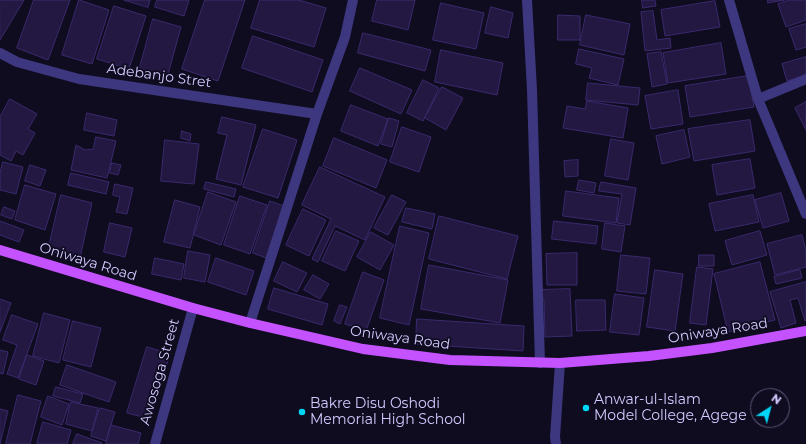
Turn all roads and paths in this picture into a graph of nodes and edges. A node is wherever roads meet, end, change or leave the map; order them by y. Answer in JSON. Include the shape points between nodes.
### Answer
{"nodes":[{"id":1,"x":353,"y":0,"type":"edge"},
{"id":2,"x":527,"y":0,"type":"edge"},
{"id":3,"x":729,"y":0,"type":"edge"},
{"id":4,"x":0,"y":53,"type":"edge"},
{"id":5,"x":806,"y":80,"type":"edge"},
{"id":6,"x":758,"y":100,"type":"junction"},
{"id":7,"x":317,"y":114,"type":"junction"},
{"id":8,"x":806,"y":214,"type":"edge"},
{"id":9,"x":0,"y":250,"type":"edge"},
{"id":10,"x":193,"y":308,"type":"junction"},
{"id":11,"x":250,"y":323,"type":"junction"},
{"id":12,"x":806,"y":331,"type":"edge"},
{"id":13,"x":540,"y":363,"type":"junction"},
{"id":14,"x":560,"y":364,"type":"junction"},
{"id":15,"x":155,"y":444,"type":"edge"},
{"id":16,"x":556,"y":444,"type":"edge"}],
"edges":[{"from":1,"to":7,"type":"street","via":[[345,37]]},
{"from":2,"to":13,"type":"street"},
{"from":3,"to":6,"type":"street"},
{"from":4,"to":7,"type":"street","name":"Adebanjo Stret","via":[[17,62],[79,79]]},
{"from":5,"to":6,"type":"street"},
{"from":6,"to":8,"type":"street"},
{"from":7,"to":11,"type":"street"},
{"from":9,"to":10,"type":"main road","name":"Oniwaya Road"},
{"from":10,"to":11,"type":"main road","name":"Oniwaya Road"},
{"from":10,"to":15,"type":"street","name":"Awosoga Street"},
{"from":11,"to":13,"type":"main road","name":"Oniwaya Road","via":[[363,349],[413,356]]},
{"from":12,"to":14,"type":"main road","name":"Oniwaya Road","via":[[691,351]]},
{"from":13,"to":14,"type":"main road","name":"Oniwaya Road"},
{"from":14,"to":16,"type":"street"}]}
